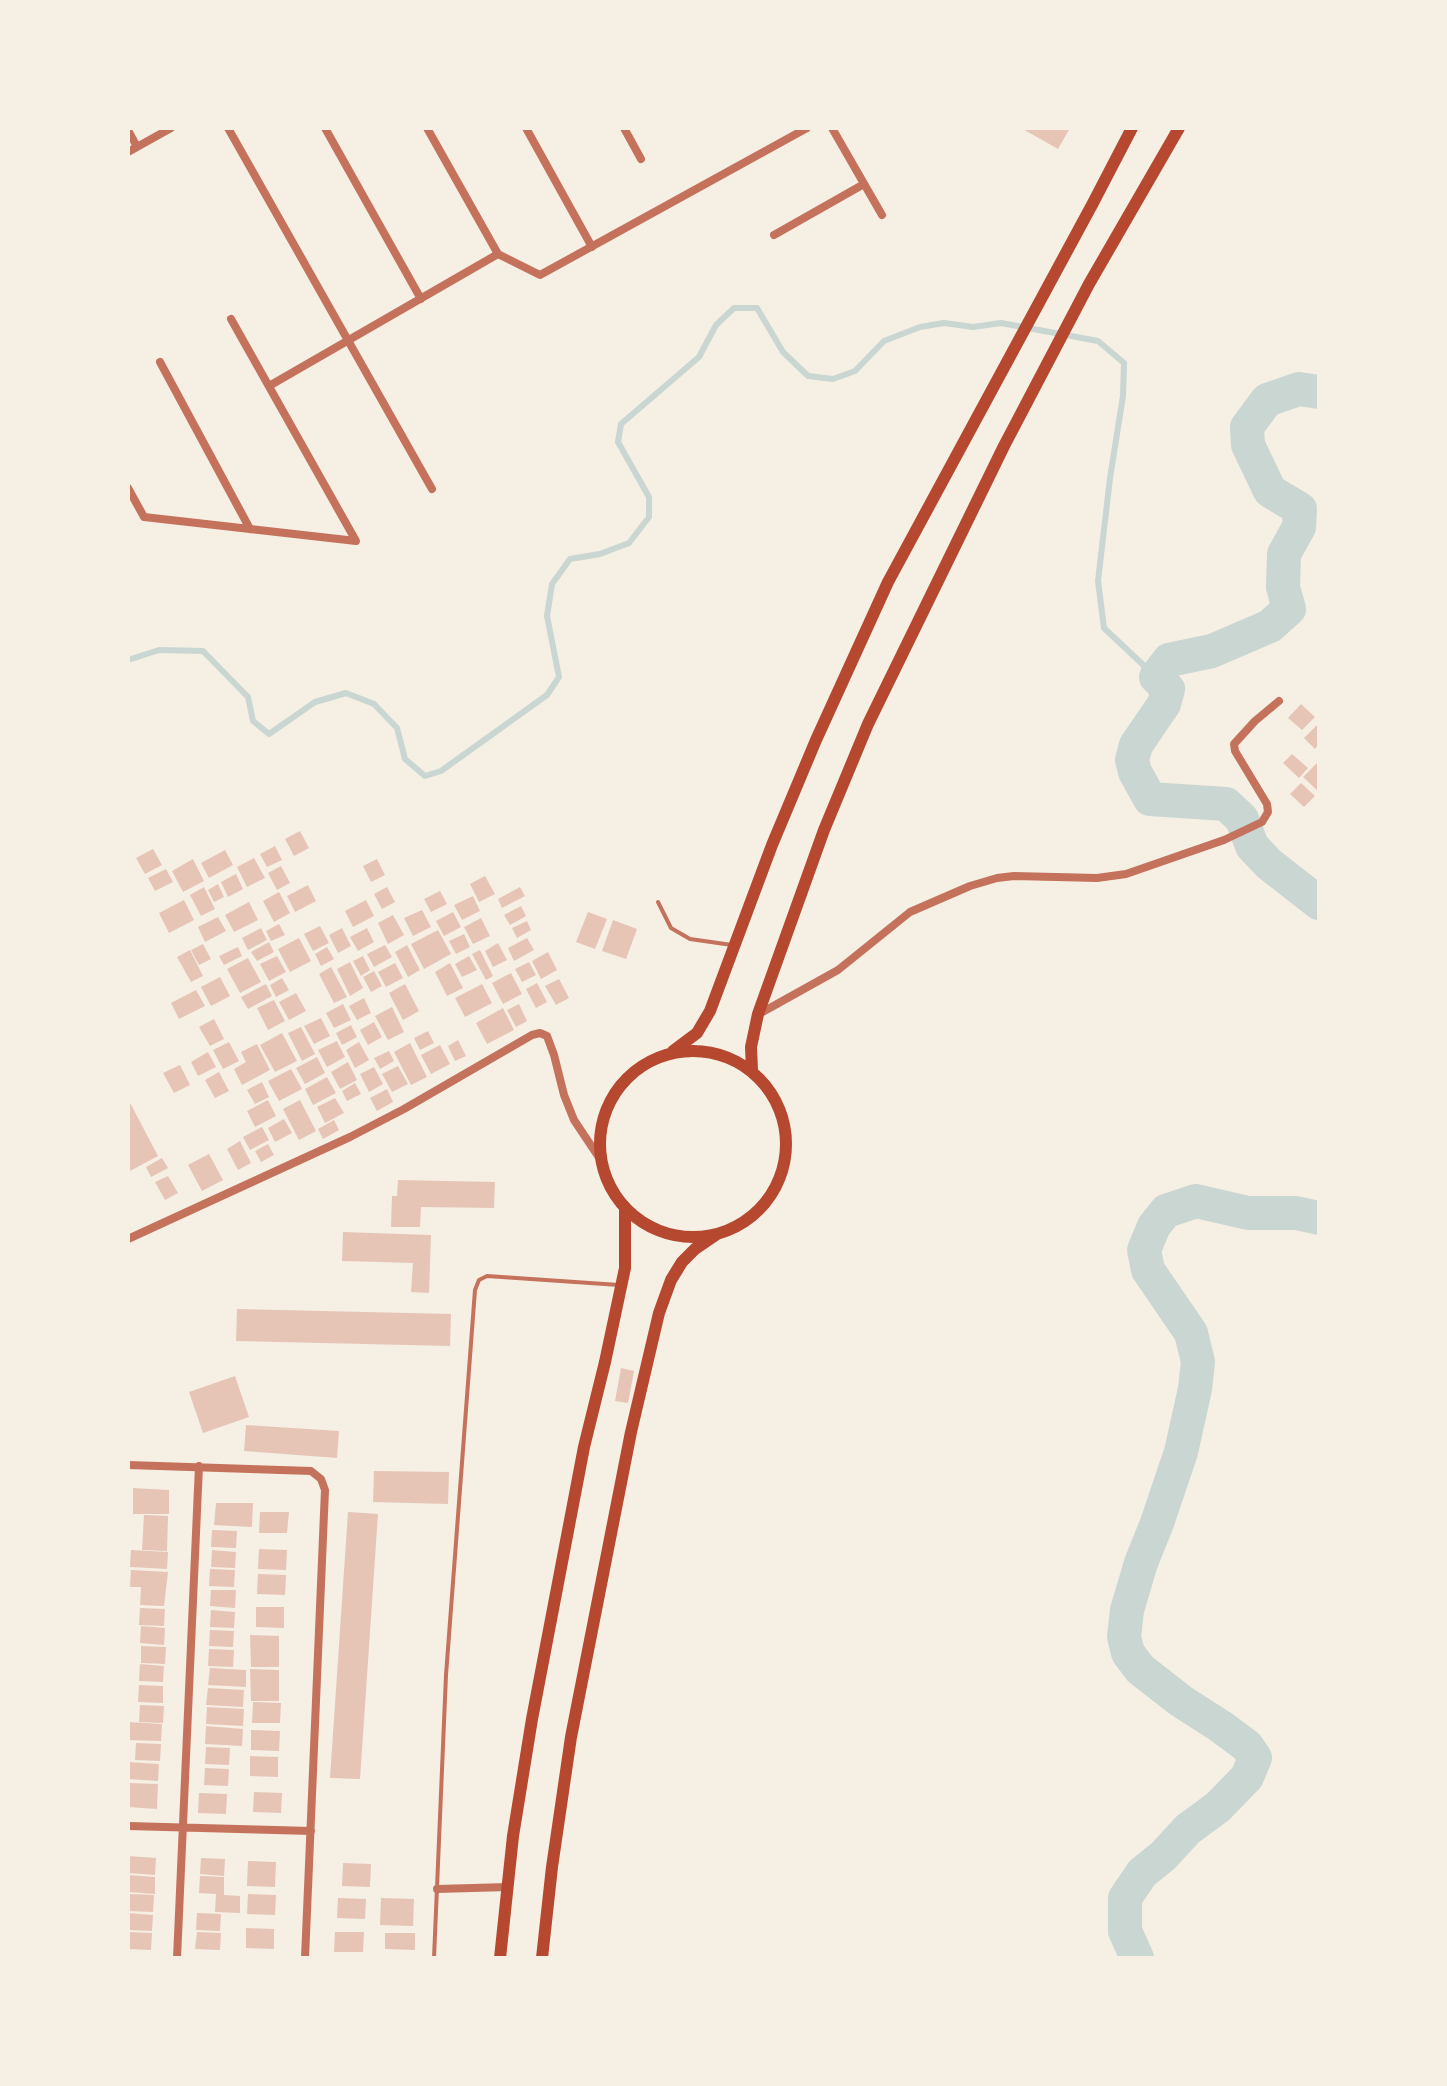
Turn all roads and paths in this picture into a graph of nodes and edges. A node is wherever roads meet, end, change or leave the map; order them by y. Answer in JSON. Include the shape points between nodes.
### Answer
{"nodes":[{"id":1,"x":171,"y":128,"type":"edge"},
{"id":2,"x":228,"y":128,"type":"edge"},
{"id":3,"x":325,"y":128,"type":"edge"},
{"id":4,"x":427,"y":128,"type":"edge"},
{"id":5,"x":526,"y":128,"type":"edge"},
{"id":6,"x":624,"y":128,"type":"edge"},
{"id":7,"x":807,"y":128,"type":"edge"},
{"id":8,"x":832,"y":128,"type":"edge"},
{"id":9,"x":1132,"y":128,"type":"edge"},
{"id":10,"x":1179,"y":128,"type":"edge"},
{"id":11,"x":128,"y":130,"type":"edge"},
{"id":12,"x":137,"y":147,"type":"junction"},
{"id":13,"x":128,"y":152,"type":"edge"},
{"id":14,"x":641,"y":159,"type":"dead end"},
{"id":15,"x":864,"y":184,"type":"junction"},
{"id":16,"x":882,"y":215,"type":"dead end"},
{"id":17,"x":774,"y":235,"type":"dead end"},
{"id":18,"x":592,"y":247,"type":"junction"},
{"id":19,"x":498,"y":254,"type":"junction"},
{"id":20,"x":421,"y":299,"type":"junction"},
{"id":21,"x":231,"y":319,"type":"dead end"},
{"id":22,"x":348,"y":340,"type":"junction"},
{"id":23,"x":160,"y":362,"type":"dead end"},
{"id":24,"x":269,"y":386,"type":"junction"},
{"id":25,"x":128,"y":488,"type":"edge"},
{"id":26,"x":432,"y":489,"type":"dead end"},
{"id":27,"x":250,"y":529,"type":"junction"},
{"id":28,"x":1279,"y":701,"type":"dead end"},
{"id":29,"x":658,"y":902,"type":"dead end"},
{"id":30,"x":734,"y":945,"type":"junction"},
{"id":31,"x":758,"y":1014,"type":"junction"},
{"id":32,"x":673,"y":1051,"type":"junction"},
{"id":33,"x":752,"y":1070,"type":"junction"},
{"id":34,"x":600,"y":1159,"type":"junction"},
{"id":35,"x":625,"y":1209,"type":"junction"},
{"id":36,"x":717,"y":1234,"type":"junction"},
{"id":37,"x":128,"y":1239,"type":"edge"},
{"id":38,"x":622,"y":1285,"type":"junction"},
{"id":39,"x":128,"y":1465,"type":"edge"},
{"id":40,"x":199,"y":1466,"type":"junction"},
{"id":41,"x":128,"y":1826,"type":"edge"},
{"id":42,"x":184,"y":1828,"type":"junction"},
{"id":43,"x":311,"y":1831,"type":"junction"},
{"id":44,"x":508,"y":1887,"type":"junction"},
{"id":45,"x":437,"y":1889,"type":"junction"},
{"id":46,"x":177,"y":1958,"type":"edge"},
{"id":47,"x":305,"y":1958,"type":"edge"},
{"id":48,"x":434,"y":1958,"type":"edge"},
{"id":49,"x":500,"y":1958,"type":"edge"},
{"id":50,"x":542,"y":1958,"type":"edge"}],
"edges":[{"from":1,"to":12,"type":"street"},
{"from":2,"to":22,"type":"street"},
{"from":3,"to":20,"type":"street"},
{"from":4,"to":19,"type":"street"},
{"from":5,"to":18,"type":"street"},
{"from":6,"to":14,"type":"street"},
{"from":7,"to":18,"type":"street"},
{"from":8,"to":15,"type":"street"},
{"from":9,"to":30,"type":"main road","via":[[888,582],[805,766]]},
{"from":10,"to":31,"type":"main road","via":[[1035,387],[868,724]]},
{"from":11,"to":12,"type":"street"},
{"from":12,"to":13,"type":"street"},
{"from":15,"to":16,"type":"street"},
{"from":15,"to":17,"type":"street"},
{"from":18,"to":19,"type":"street","via":[[540,275]]},
{"from":19,"to":20,"type":"street"},
{"from":20,"to":22,"type":"street"},
{"from":21,"to":24,"type":"street"},
{"from":22,"to":24,"type":"street"},
{"from":22,"to":26,"type":"street"},
{"from":23,"to":27,"type":"street"},
{"from":24,"to":27,"type":"street","via":[[356,541]]},
{"from":25,"to":27,"type":"street","via":[[144,517]]},
{"from":28,"to":31,"type":"street","via":[[1234,744],[1267,804],[1262,822],[1126,874],[1014,876],[970,886],[910,912],[838,970]]},
{"from":29,"to":30,"type":"lane","via":[[671,928],[690,939]]},
{"from":30,"to":32,"type":"main road","via":[[704,1022]]},
{"from":31,"to":33,"type":"main road"},
{"from":32,"to":33,"type":"main road","via":[[729,1056]]},
{"from":32,"to":34,"type":"main road","via":[[624,1079],[608,1103],[600,1130]]},
{"from":33,"to":36,"type":"main road","via":[[772,1092],[784,1119],[787,1148],[781,1177],[766,1202],[744,1222]]},
{"from":34,"to":35,"type":"main road","via":[[608,1186]]},
{"from":34,"to":37,"type":"street","via":[[574,1120],[547,1036],[540,1033],[350,1137]]},
{"from":35,"to":36,"type":"main road","via":[[644,1225],[667,1234]]},
{"from":35,"to":38,"type":"main road"},
{"from":36,"to":50,"type":"main road","via":[[682,1262],[655,1327],[573,1723]]},
{"from":38,"to":44,"type":"main road","via":[[553,1603]]},
{"from":38,"to":45,"type":"lane","via":[[487,1276],[475,1290],[446,1675]]},
{"from":39,"to":40,"type":"street"},
{"from":40,"to":42,"type":"street"},
{"from":40,"to":43,"type":"street","via":[[311,1471],[325,1490]]},
{"from":41,"to":42,"type":"street"},
{"from":42,"to":43,"type":"street"},
{"from":42,"to":46,"type":"street"},
{"from":43,"to":47,"type":"street"},
{"from":44,"to":45,"type":"street"},
{"from":44,"to":49,"type":"main road"},
{"from":45,"to":48,"type":"lane"}]}
